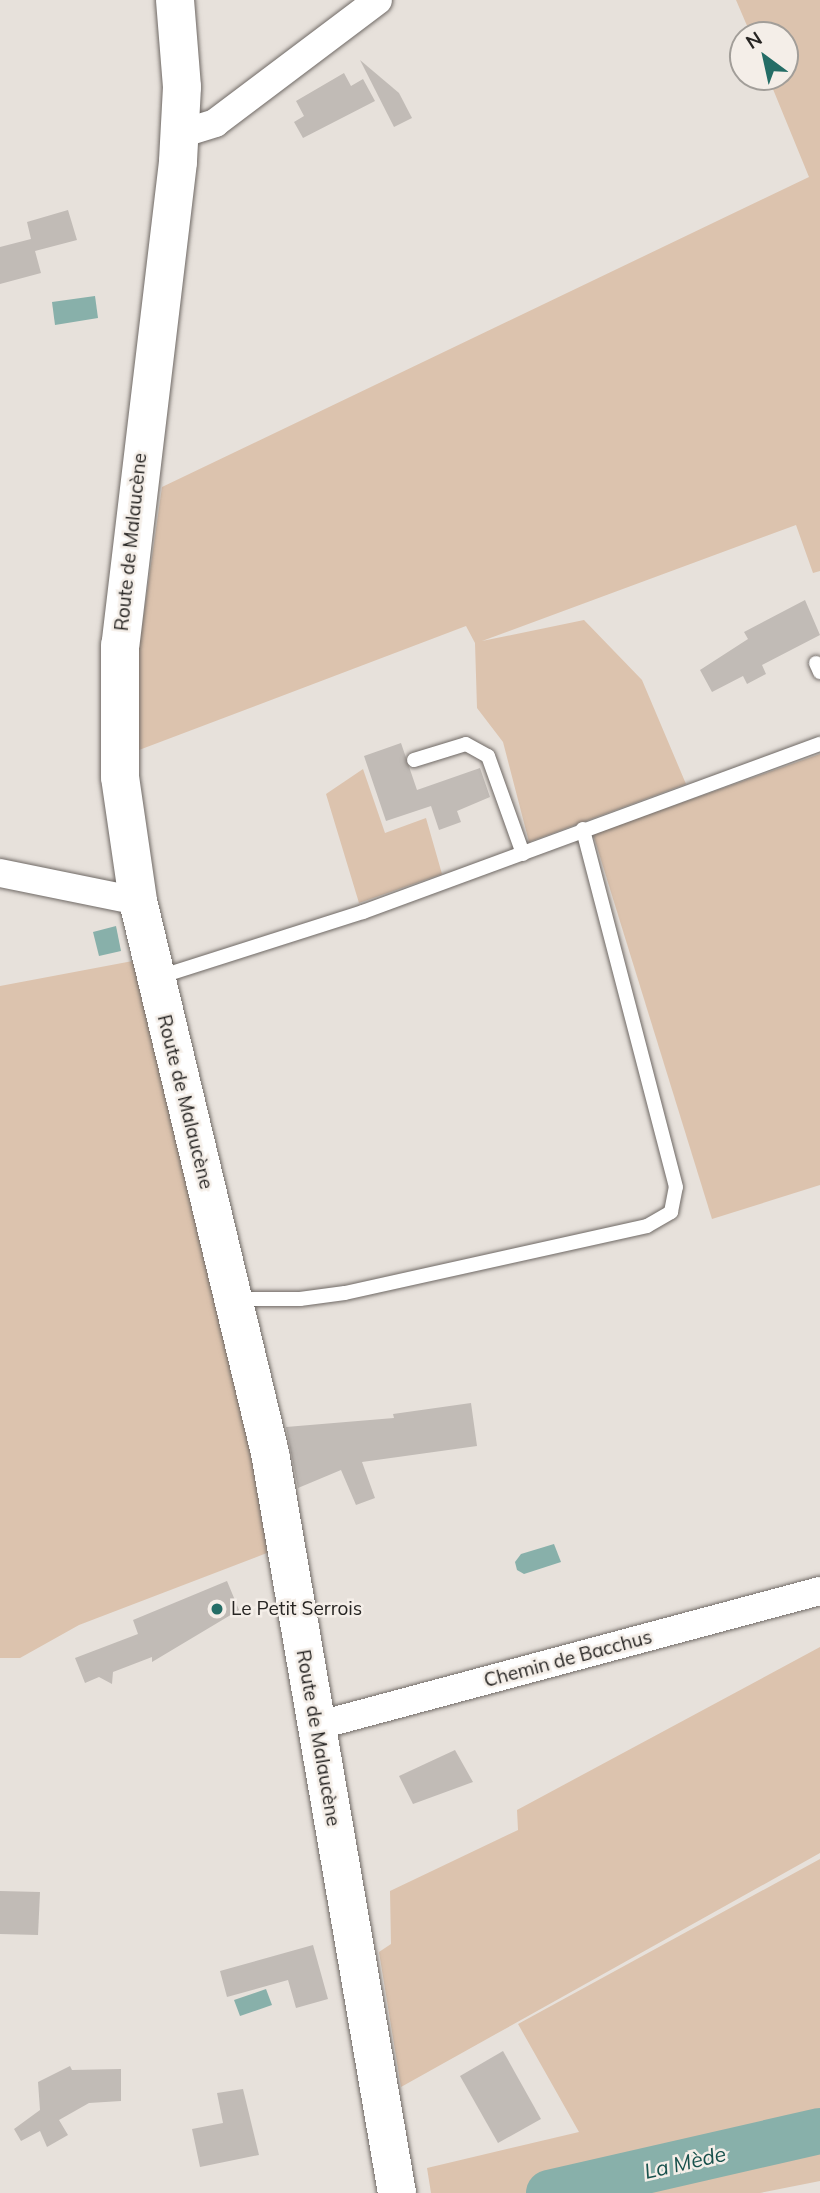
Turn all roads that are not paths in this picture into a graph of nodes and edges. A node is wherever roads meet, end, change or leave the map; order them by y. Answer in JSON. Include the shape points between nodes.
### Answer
{"nodes":[{"id":1,"x":175,"y":0,"type":"edge"},
{"id":2,"x":378,"y":0,"type":"edge"},
{"id":3,"x":180,"y":134,"type":"junction"},
{"id":4,"x":820,"y":744,"type":"edge"},
{"id":5,"x":414,"y":760,"type":"dead end"},
{"id":6,"x":583,"y":830,"type":"junction"},
{"id":7,"x":523,"y":854,"type":"junction"},
{"id":8,"x":0,"y":873,"type":"edge"},
{"id":9,"x":138,"y":901,"type":"junction"},
{"id":10,"x":155,"y":978,"type":"junction"},
{"id":11,"x":234,"y":1298,"type":"junction"},
{"id":12,"x":820,"y":1591,"type":"edge"},
{"id":13,"x":316,"y":1726,"type":"junction"},
{"id":14,"x":397,"y":2193,"type":"edge"}],
"edges":[{"from":1,"to":3,"type":"main road","name":"Route de Malaucène","via":[[182,87]]},
{"from":2,"to":3,"type":"street","via":[[215,123]]},
{"from":3,"to":9,"type":"main road","name":"Route de Malaucène","via":[[120,645],[120,777]]},
{"from":4,"to":6,"type":"lane"},
{"from":5,"to":7,"type":"lane","via":[[466,744],[488,756]]},
{"from":6,"to":7,"type":"lane"},
{"from":6,"to":11,"type":"lane","via":[[676,1186],[671,1212],[647,1226],[345,1293],[300,1300]]},
{"from":7,"to":10,"type":"lane","via":[[363,912]]},
{"from":8,"to":9,"type":"street"},
{"from":9,"to":10,"type":"main road","name":"Route de Malaucène"},
{"from":10,"to":11,"type":"main road","name":"Route de Malaucène"},
{"from":11,"to":13,"type":"main road","name":"Route de Malaucène","via":[[270,1453]]},
{"from":12,"to":13,"type":"street","name":"Chemin de Bacchus"},
{"from":13,"to":14,"type":"main road","name":"Route de Malaucène"}]}
